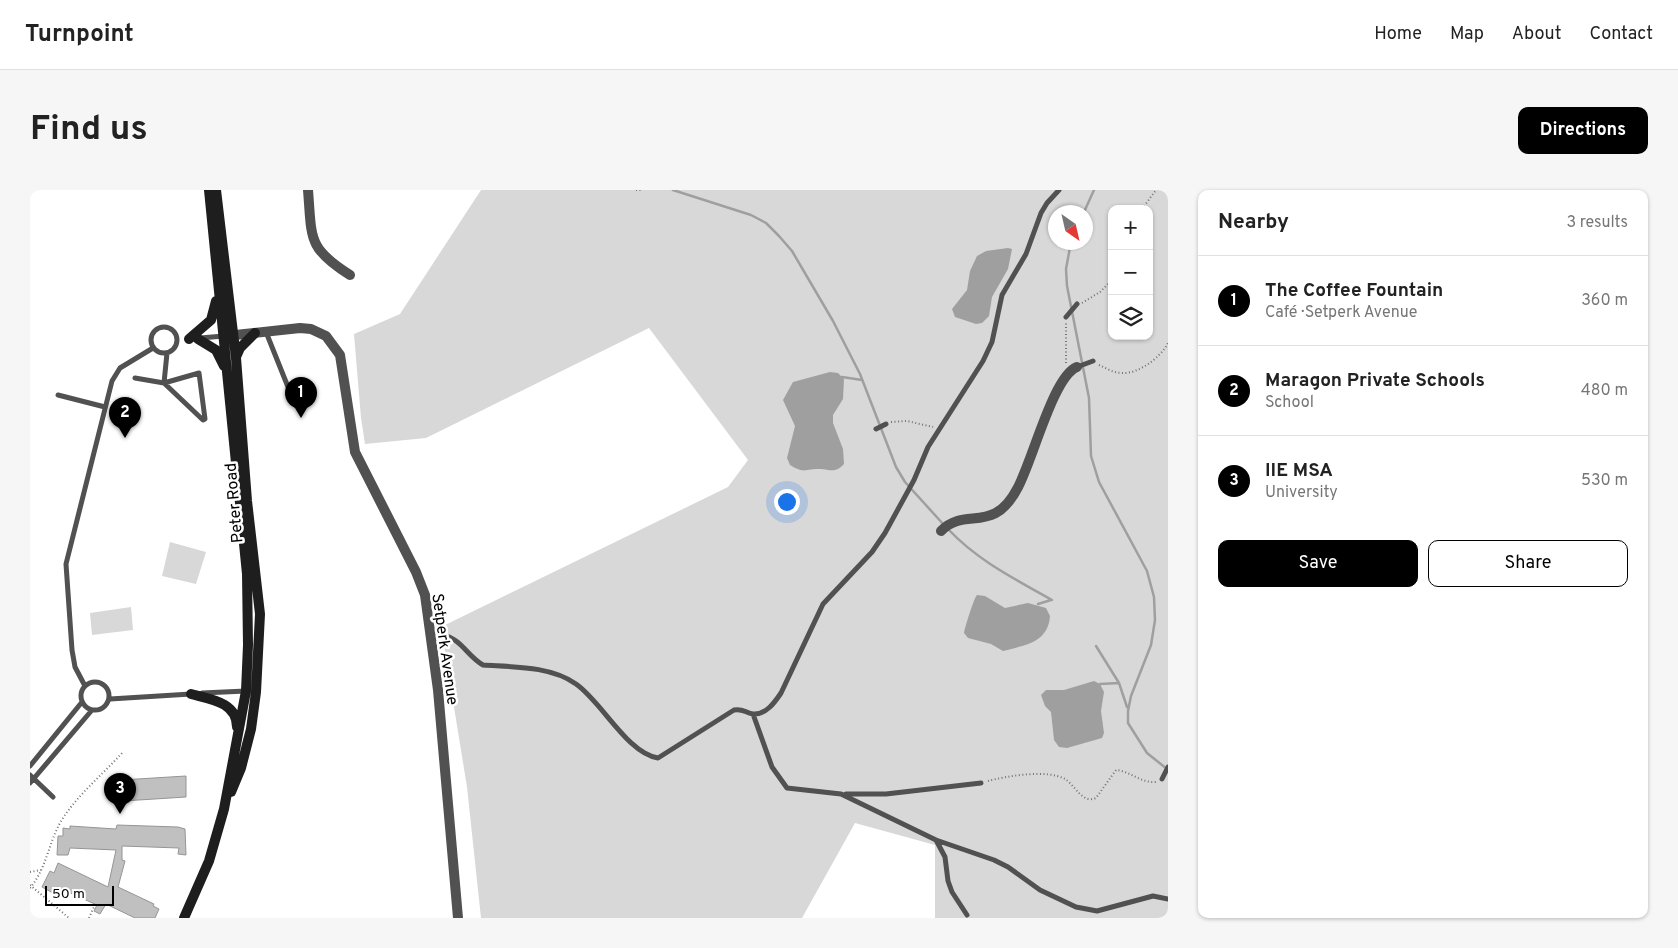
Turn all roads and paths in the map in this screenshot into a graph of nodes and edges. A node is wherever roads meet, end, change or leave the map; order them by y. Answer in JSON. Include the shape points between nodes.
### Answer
{"nodes":[{"id":1,"x":209,"y":190,"type":"edge"},
{"id":2,"x":216,"y":190,"type":"edge"},
{"id":3,"x":308,"y":190,"type":"edge"},
{"id":4,"x":636,"y":190,"type":"edge"},
{"id":5,"x":644,"y":190,"type":"edge"},
{"id":6,"x":1060,"y":190,"type":"edge"},
{"id":7,"x":1156,"y":190,"type":"edge"},
{"id":8,"x":1145,"y":205,"type":"edge"},
{"id":9,"x":350,"y":275,"type":"dead end"},
{"id":10,"x":1108,"y":284,"type":"edge"},
{"id":11,"x":218,"y":286,"type":"junction"},
{"id":12,"x":1076,"y":305,"type":"joint"},
{"id":13,"x":1066,"y":316,"type":"joint"},
{"id":14,"x":266,"y":332,"type":"junction"},
{"id":15,"x":255,"y":333,"type":"junction"},
{"id":16,"x":228,"y":336,"type":"junction"},
{"id":17,"x":194,"y":339,"type":"junction"},
{"id":18,"x":178,"y":341,"type":"junction"},
{"id":19,"x":1168,"y":343,"type":"edge"},
{"id":20,"x":153,"y":348,"type":"junction"},
{"id":21,"x":167,"y":353,"type":"junction"},
{"id":22,"x":236,"y":358,"type":"junction"},
{"id":23,"x":1091,"y":362,"type":"joint"},
{"id":24,"x":1065,"y":366,"type":"dead end"},
{"id":25,"x":1077,"y":367,"type":"joint"},
{"id":26,"x":226,"y":372,"type":"junction"},
{"id":27,"x":135,"y":378,"type":"dead end"},
{"id":28,"x":164,"y":383,"type":"junction"},
{"id":29,"x":288,"y":387,"type":"dead end"},
{"id":30,"x":58,"y":395,"type":"dead end"},
{"id":31,"x":105,"y":407,"type":"junction"},
{"id":32,"x":888,"y":423,"type":"joint"},
{"id":33,"x":940,"y":428,"type":"junction"},
{"id":34,"x":876,"y":429,"type":"dead end"},
{"id":35,"x":941,"y":531,"type":"dead end"},
{"id":36,"x":442,"y":636,"type":"dead end"},
{"id":37,"x":85,"y":686,"type":"junction"},
{"id":38,"x":251,"y":692,"type":"junction"},
{"id":39,"x":191,"y":694,"type":"junction"},
{"id":40,"x":110,"y":699,"type":"junction"},
{"id":41,"x":82,"y":702,"type":"junction"},
{"id":42,"x":92,"y":710,"type":"junction"},
{"id":43,"x":753,"y":714,"type":"junction"},
{"id":44,"x":237,"y":743,"type":"junction"},
{"id":45,"x":123,"y":752,"type":"dead end"},
{"id":46,"x":30,"y":766,"type":"edge"},
{"id":47,"x":1168,"y":767,"type":"edge"},
{"id":48,"x":30,"y":775,"type":"edge"},
{"id":49,"x":1163,"y":777,"type":"joint"},
{"id":50,"x":33,"y":781,"type":"edge"},
{"id":51,"x":981,"y":783,"type":"joint"},
{"id":52,"x":841,"y":794,"type":"junction"},
{"id":53,"x":54,"y":796,"type":"dead end"},
{"id":54,"x":224,"y":809,"type":"junction"},
{"id":55,"x":936,"y":840,"type":"junction"},
{"id":56,"x":41,"y":870,"type":"junction"},
{"id":57,"x":30,"y":872,"type":"edge"},
{"id":58,"x":31,"y":886,"type":"edge"},
{"id":59,"x":1168,"y":900,"type":"edge"},
{"id":60,"x":94,"y":907,"type":"dead end"},
{"id":61,"x":1096,"y":911,"type":"junction"},
{"id":62,"x":967,"y":915,"type":"dead end"},
{"id":63,"x":69,"y":918,"type":"edge"},
{"id":64,"x":89,"y":918,"type":"edge"},
{"id":65,"x":184,"y":918,"type":"edge"},
{"id":66,"x":458,"y":918,"type":"edge"},
{"id":67,"x":1097,"y":918,"type":"edge"}],
"edges":[{"from":1,"to":11,"type":"main road","name":"Peter Road"},
{"from":2,"to":16,"type":"main road","name":"Peter Road"},
{"from":3,"to":9,"type":"street","via":[[316,246],[324,258]]},
{"from":4,"to":5,"type":"path"},
{"from":6,"to":33,"type":"lane","via":[[1044,208],[1026,254],[1002,295],[992,342],[983,361]]},
{"from":7,"to":8,"type":"path"},
{"from":10,"to":12,"type":"path"},
{"from":11,"to":16,"type":"main road","name":"Peter Road"},
{"from":11,"to":17,"type":"main road","via":[[211,320]]},
{"from":12,"to":13,"type":"lane"},
{"from":13,"to":24,"type":"path"},
{"from":14,"to":15,"type":"street"},
{"from":14,"to":29,"type":"lane"},
{"from":14,"to":66,"type":"street","name":"Setperk Avenue","via":[[311,329],[333,342],[343,365],[351,433],[359,462],[416,572],[425,596],[438,690]]},
{"from":15,"to":16,"type":"street"},
{"from":15,"to":22,"type":"main road","via":[[240,348]]},
{"from":16,"to":17,"type":"lane"},
{"from":16,"to":22,"type":"main road","name":"Peter Road"},
{"from":16,"to":26,"type":"main road","name":"Peter Road"},
{"from":17,"to":18,"type":"lane"},
{"from":17,"to":26,"type":"main road","via":[[216,350]]},
{"from":18,"to":20,"type":"lane","via":[[172,330],[160,328],[151,338]]},
{"from":18,"to":21,"type":"lane"},
{"from":19,"to":23,"type":"path","via":[[1164,352],[1131,372],[1111,371]]},
{"from":20,"to":21,"type":"lane"},
{"from":20,"to":31,"type":"lane","via":[[120,368],[112,380]]},
{"from":21,"to":28,"type":"lane"},
{"from":22,"to":38,"type":"main road","name":"Peter Road","via":[[260,614]]},
{"from":23,"to":25,"type":"lane"},
{"from":25,"to":35,"type":"street","via":[[1070,370],[1059,384],[1035,449],[1009,503],[984,519],[950,522]]},
{"from":26,"to":38,"type":"main road","name":"Peter Road","via":[[247,574]]},
{"from":27,"to":28,"type":"lane"},
{"from":28,"to":28,"type":"lane","via":[[199,373],[204,420],[183,403]]},
{"from":30,"to":31,"type":"lane"},
{"from":31,"to":37,"type":"lane","via":[[66,564],[72,650],[75,667]]},
{"from":32,"to":33,"type":"path","via":[[907,420]]},
{"from":32,"to":34,"type":"lane"},
{"from":33,"to":43,"type":"lane","via":[[872,552],[823,604],[775,703],[765,711]]},
{"from":36,"to":43,"type":"lane","via":[[452,637],[483,665],[548,672],[572,681],[650,757],[658,758],[734,710],[741,708]]},
{"from":37,"to":40,"type":"lane","via":[[93,682],[102,683]]},
{"from":37,"to":41,"type":"lane","via":[[81,693]]},
{"from":38,"to":39,"type":"lane"},
{"from":38,"to":44,"type":"main road","name":"Peter Road"},
{"from":38,"to":54,"type":"main road","name":"Peter Road","via":[[247,749]]},
{"from":39,"to":40,"type":"lane"},
{"from":39,"to":44,"type":"main road","via":[[227,706],[237,720]]},
{"from":40,"to":42,"type":"lane","via":[[102,709]]},
{"from":41,"to":42,"type":"lane"},
{"from":41,"to":46,"type":"lane"},
{"from":42,"to":50,"type":"lane"},
{"from":43,"to":52,"type":"lane","via":[[772,767],[787,788]]},
{"from":44,"to":54,"type":"main road","name":"Peter Road"},
{"from":45,"to":56,"type":"path","via":[[64,815]]},
{"from":47,"to":49,"type":"lane"},
{"from":48,"to":50,"type":"lane"},
{"from":49,"to":51,"type":"path","via":[[1148,782],[1116,770],[1092,800],[1085,798],[1064,778],[1052,776],[1023,775]]},
{"from":50,"to":53,"type":"lane"},
{"from":51,"to":52,"type":"lane","via":[[886,794]]},
{"from":52,"to":55,"type":"lane"},
{"from":54,"to":65,"type":"main road","name":"Peter Road","via":[[209,861]]},
{"from":55,"to":61,"type":"lane","via":[[994,860],[1040,890]]},
{"from":55,"to":62,"type":"lane","via":[[944,857],[952,892]]},
{"from":56,"to":57,"type":"path"},
{"from":56,"to":58,"type":"path"},
{"from":58,"to":63,"type":"path"},
{"from":59,"to":61,"type":"lane","via":[[1153,896]]},
{"from":60,"to":64,"type":"path"},
{"from":61,"to":67,"type":"lane"}]}
